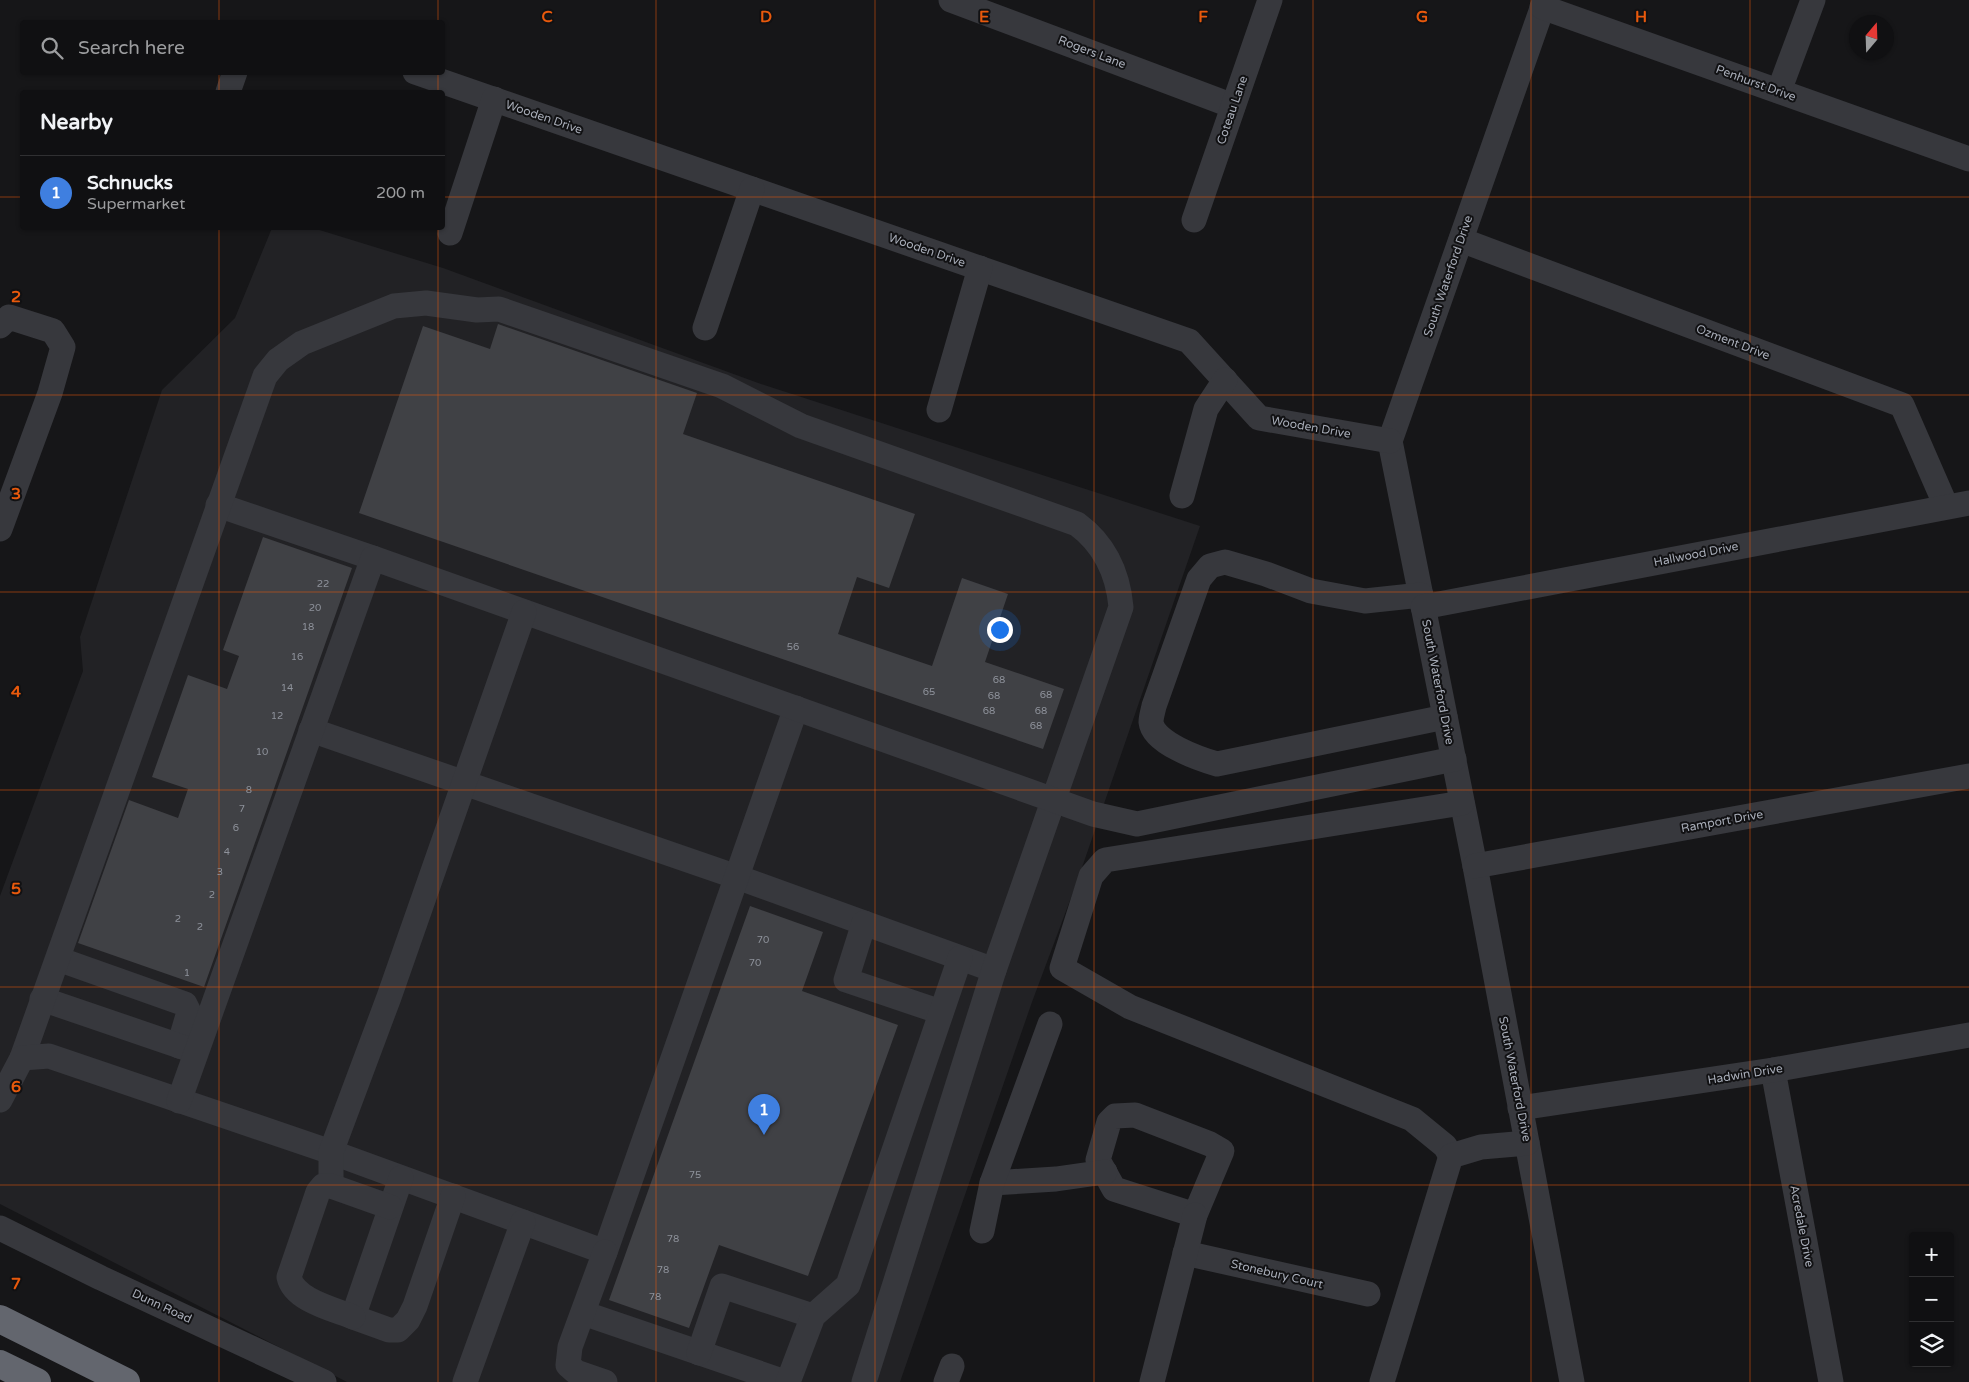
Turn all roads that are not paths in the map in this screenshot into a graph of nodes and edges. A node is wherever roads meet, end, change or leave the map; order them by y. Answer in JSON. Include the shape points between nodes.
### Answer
{"nodes":[{"id":1,"x":951,"y":0,"type":"edge"},
{"id":2,"x":1270,"y":0,"type":"edge"},
{"id":3,"x":1813,"y":0,"type":"edge"},
{"id":4,"x":1543,"y":4,"type":"edge"},
{"id":5,"x":1000,"y":8,"type":"edge"},
{"id":6,"x":234,"y":75,"type":"edge"},
{"id":7,"x":423,"y":75,"type":"edge"},
{"id":8,"x":229,"y":90,"type":"edge"},
{"id":9,"x":1780,"y":92,"type":"junction"},
{"id":10,"x":494,"y":99,"type":"junction"},
{"id":11,"x":1233,"y":106,"type":"junction"},
{"id":12,"x":1969,"y":159,"type":"edge"},
{"id":13,"x":752,"y":189,"type":"junction"},
{"id":14,"x":1194,"y":220,"type":"dead end"},
{"id":15,"x":450,"y":233,"type":"dead end"},
{"id":16,"x":1461,"y":240,"type":"junction"},
{"id":17,"x":980,"y":268,"type":"junction"},
{"id":18,"x":0,"y":326,"type":"edge"},
{"id":19,"x":705,"y":328,"type":"dead end"},
{"id":20,"x":1225,"y":380,"type":"junction"},
{"id":21,"x":939,"y":410,"type":"dead end"},
{"id":22,"x":1390,"y":441,"type":"junction"},
{"id":23,"x":1182,"y":496,"type":"dead end"},
{"id":24,"x":1957,"y":504,"type":"edge"},
{"id":25,"x":218,"y":505,"type":"junction"},
{"id":26,"x":0,"y":529,"type":"edge"},
{"id":27,"x":373,"y":558,"type":"junction"},
{"id":28,"x":1422,"y":601,"type":"junction"},
{"id":29,"x":524,"y":612,"type":"junction"},
{"id":30,"x":796,"y":708,"type":"junction"},
{"id":31,"x":1446,"y":716,"type":"junction"},
{"id":32,"x":311,"y":730,"type":"junction"},
{"id":33,"x":1454,"y":759,"type":"junction"},
{"id":34,"x":1969,"y":776,"type":"edge"},
{"id":35,"x":464,"y":783,"type":"junction"},
{"id":36,"x":1054,"y":800,"type":"junction"},
{"id":37,"x":1462,"y":803,"type":"junction"},
{"id":38,"x":1475,"y":866,"type":"junction"},
{"id":39,"x":737,"y":877,"type":"junction"},
{"id":40,"x":864,"y":923,"type":"junction"},
{"id":41,"x":960,"y":958,"type":"junction"},
{"id":42,"x":58,"y":959,"type":"junction"},
{"id":43,"x":994,"y":970,"type":"junction"},
{"id":44,"x":42,"y":1000,"type":"junction"},
{"id":45,"x":941,"y":1012,"type":"junction"},
{"id":46,"x":1050,"y":1024,"type":"dead end"},
{"id":47,"x":1969,"y":1035,"type":"edge"},
{"id":48,"x":187,"y":1049,"type":"junction"},
{"id":49,"x":22,"y":1058,"type":"junction"},
{"id":50,"x":1772,"y":1070,"type":"junction"},
{"id":51,"x":0,"y":1100,"type":"edge"},
{"id":52,"x":179,"y":1101,"type":"junction"},
{"id":53,"x":1520,"y":1108,"type":"junction"},
{"id":54,"x":1527,"y":1143,"type":"junction"},
{"id":55,"x":331,"y":1152,"type":"junction"},
{"id":56,"x":1451,"y":1156,"type":"junction"},
{"id":57,"x":1105,"y":1172,"type":"junction"},
{"id":58,"x":401,"y":1178,"type":"junction"},
{"id":59,"x":992,"y":1183,"type":"junction"},
{"id":60,"x":331,"y":1186,"type":"junction"},
{"id":61,"x":453,"y":1196,"type":"junction"},
{"id":62,"x":390,"y":1207,"type":"junction"},
{"id":63,"x":1195,"y":1215,"type":"junction"},
{"id":64,"x":523,"y":1222,"type":"junction"},
{"id":65,"x":0,"y":1228,"type":"edge"},
{"id":66,"x":982,"y":1231,"type":"dead end"},
{"id":67,"x":605,"y":1252,"type":"junction"},
{"id":68,"x":1185,"y":1253,"type":"junction"},
{"id":69,"x":1368,"y":1294,"type":"dead end"},
{"id":70,"x":583,"y":1313,"type":"junction"},
{"id":71,"x":813,"y":1316,"type":"junction"},
{"id":72,"x":353,"y":1317,"type":"junction"},
{"id":73,"x":0,"y":1319,"type":"edge"},
{"id":74,"x":699,"y":1353,"type":"junction"},
{"id":75,"x":0,"y":1364,"type":"edge"},
{"id":76,"x":37,"y":1382,"type":"edge"},
{"id":77,"x":126,"y":1382,"type":"edge"},
{"id":78,"x":324,"y":1382,"type":"edge"},
{"id":79,"x":465,"y":1382,"type":"edge"},
{"id":80,"x":605,"y":1382,"type":"edge"},
{"id":81,"x":786,"y":1382,"type":"edge"},
{"id":82,"x":864,"y":1382,"type":"edge"},
{"id":83,"x":1152,"y":1382,"type":"edge"},
{"id":84,"x":1382,"y":1382,"type":"edge"},
{"id":85,"x":1572,"y":1382,"type":"edge"},
{"id":86,"x":1830,"y":1382,"type":"edge"}],
"edges":[{"from":1,"to":5,"type":"street","name":"Rogers Lane"},
{"from":2,"to":11,"type":"street","name":"Coteau Lane"},
{"from":3,"to":9,"type":"street"},
{"from":4,"to":9,"type":"street","name":"Penhurst Drive"},
{"from":4,"to":16,"type":"street","name":"South Waterford Drive"},
{"from":5,"to":11,"type":"street","name":"Rogers Lane"},
{"from":6,"to":8,"type":"street"},
{"from":7,"to":10,"type":"street","name":"Wooden Drive"},
{"from":9,"to":12,"type":"street","name":"Penhurst Drive"},
{"from":10,"to":13,"type":"street","name":"Wooden Drive"},
{"from":10,"to":15,"type":"street"},
{"from":11,"to":14,"type":"street","name":"Coteau Lane"},
{"from":13,"to":17,"type":"street","name":"Wooden Drive"},
{"from":13,"to":19,"type":"street"},
{"from":16,"to":22,"type":"street","name":"South Waterford Drive"},
{"from":16,"to":24,"type":"street","name":"Ozment Drive","via":[[1902,405]]},
{"from":17,"to":20,"type":"street","name":"Wooden Drive","via":[[1189,341]]},
{"from":17,"to":21,"type":"street"},
{"from":18,"to":26,"type":"street","via":[[9,317],[53,331],[63,347],[50,393]]},
{"from":20,"to":22,"type":"street","name":"Wooden Drive","via":[[1259,418]]},
{"from":20,"to":23,"type":"street","via":[[1206,409]]},
{"from":22,"to":28,"type":"street","name":"South Waterford Drive"},
{"from":24,"to":28,"type":"street","name":"Hallwood Drive"},
{"from":25,"to":27,"type":"street"},
{"from":25,"to":36,"type":"street","via":[[265,376],[278,360],[302,343],[394,306],[426,303],[478,310],[499,309],[722,386],[801,426],[1077,524],[1099,545],[1119,587],[1121,607]]},
{"from":25,"to":42,"type":"street"},
{"from":27,"to":29,"type":"street"},
{"from":27,"to":32,"type":"street"},
{"from":28,"to":31,"type":"street","name":"South Waterford Drive"},
{"from":28,"to":31,"type":"street","name":"Hallwood Drive","via":[[1366,601],[1311,591],[1225,562],[1210,566],[1199,579],[1154,706],[1151,724],[1158,736],[1193,757],[1217,764]]},
{"from":29,"to":30,"type":"street"},
{"from":29,"to":35,"type":"street"},
{"from":30,"to":36,"type":"street"},
{"from":30,"to":39,"type":"street"},
{"from":31,"to":33,"type":"street","name":"South Waterford Drive"},
{"from":32,"to":35,"type":"street"},
{"from":32,"to":48,"type":"street"},
{"from":33,"to":36,"type":"street","via":[[1137,824],[1093,814]]},
{"from":33,"to":37,"type":"street","name":"South Waterford Drive"},
{"from":34,"to":38,"type":"street","name":"Ramport Drive"},
{"from":35,"to":39,"type":"street"},
{"from":35,"to":55,"type":"street"},
{"from":36,"to":43,"type":"street"},
{"from":37,"to":38,"type":"street","name":"South Waterford Drive"},
{"from":37,"to":56,"type":"street","via":[[1105,860],[1090,876],[1062,968],[1130,1007],[1412,1119],[1445,1146]]},
{"from":38,"to":53,"type":"street","name":"South Waterford Drive"},
{"from":39,"to":40,"type":"street"},
{"from":39,"to":67,"type":"street"},
{"from":40,"to":41,"type":"street"},
{"from":40,"to":45,"type":"street","via":[[846,980]]},
{"from":41,"to":43,"type":"street"},
{"from":41,"to":45,"type":"street"},
{"from":42,"to":44,"type":"street"},
{"from":42,"to":48,"type":"street","via":[[185,1004],[189,1012]]},
{"from":43,"to":82,"type":"street"},
{"from":44,"to":48,"type":"street"},
{"from":44,"to":49,"type":"street"},
{"from":45,"to":71,"type":"street","via":[[848,1285]]},
{"from":46,"to":59,"type":"street"},
{"from":47,"to":50,"type":"street","name":"Hadwin Drive"},
{"from":48,"to":52,"type":"street"},
{"from":49,"to":51,"type":"street"},
{"from":49,"to":52,"type":"street","via":[[49,1056]]},
{"from":50,"to":53,"type":"street","name":"Hadwin Drive"},
{"from":50,"to":86,"type":"street","name":"Acredale Drive"},
{"from":52,"to":55,"type":"street"},
{"from":53,"to":54,"type":"street","name":"South Waterford Drive"},
{"from":54,"to":56,"type":"street","via":[[1481,1147]]},
{"from":54,"to":85,"type":"street","name":"South Waterford Drive"},
{"from":55,"to":58,"type":"street"},
{"from":55,"to":60,"type":"street"},
{"from":56,"to":84,"type":"street"},
{"from":57,"to":59,"type":"street"},
{"from":57,"to":63,"type":"street","via":[[1114,1189]]},
{"from":57,"to":63,"type":"street","via":[[1098,1160],[1109,1122],[1115,1116],[1135,1115],[1210,1144],[1222,1151]]},
{"from":58,"to":61,"type":"street"},
{"from":58,"to":62,"type":"street"},
{"from":59,"to":66,"type":"street"},
{"from":60,"to":62,"type":"street"},
{"from":60,"to":72,"type":"street","via":[[323,1186],[318,1192],[288,1277],[290,1284],[300,1293]]},
{"from":61,"to":64,"type":"street"},
{"from":61,"to":72,"type":"street","via":[[416,1306],[408,1320],[398,1330],[389,1330]]},
{"from":62,"to":72,"type":"street"},
{"from":63,"to":68,"type":"street"},
{"from":64,"to":67,"type":"street"},
{"from":64,"to":79,"type":"street"},
{"from":65,"to":78,"type":"street","name":"Dunn Road"},
{"from":67,"to":70,"type":"street"},
{"from":68,"to":69,"type":"street","name":"Stonebury Court"},
{"from":68,"to":83,"type":"street"},
{"from":70,"to":74,"type":"street"},
{"from":70,"to":80,"type":"street","via":[[570,1347],[568,1365],[576,1372]]},
{"from":71,"to":74,"type":"street","via":[[722,1286]]},
{"from":71,"to":81,"type":"street"},
{"from":73,"to":77,"type":"highway"},
{"from":74,"to":81,"type":"street"},
{"from":75,"to":76,"type":"highway"}]}
